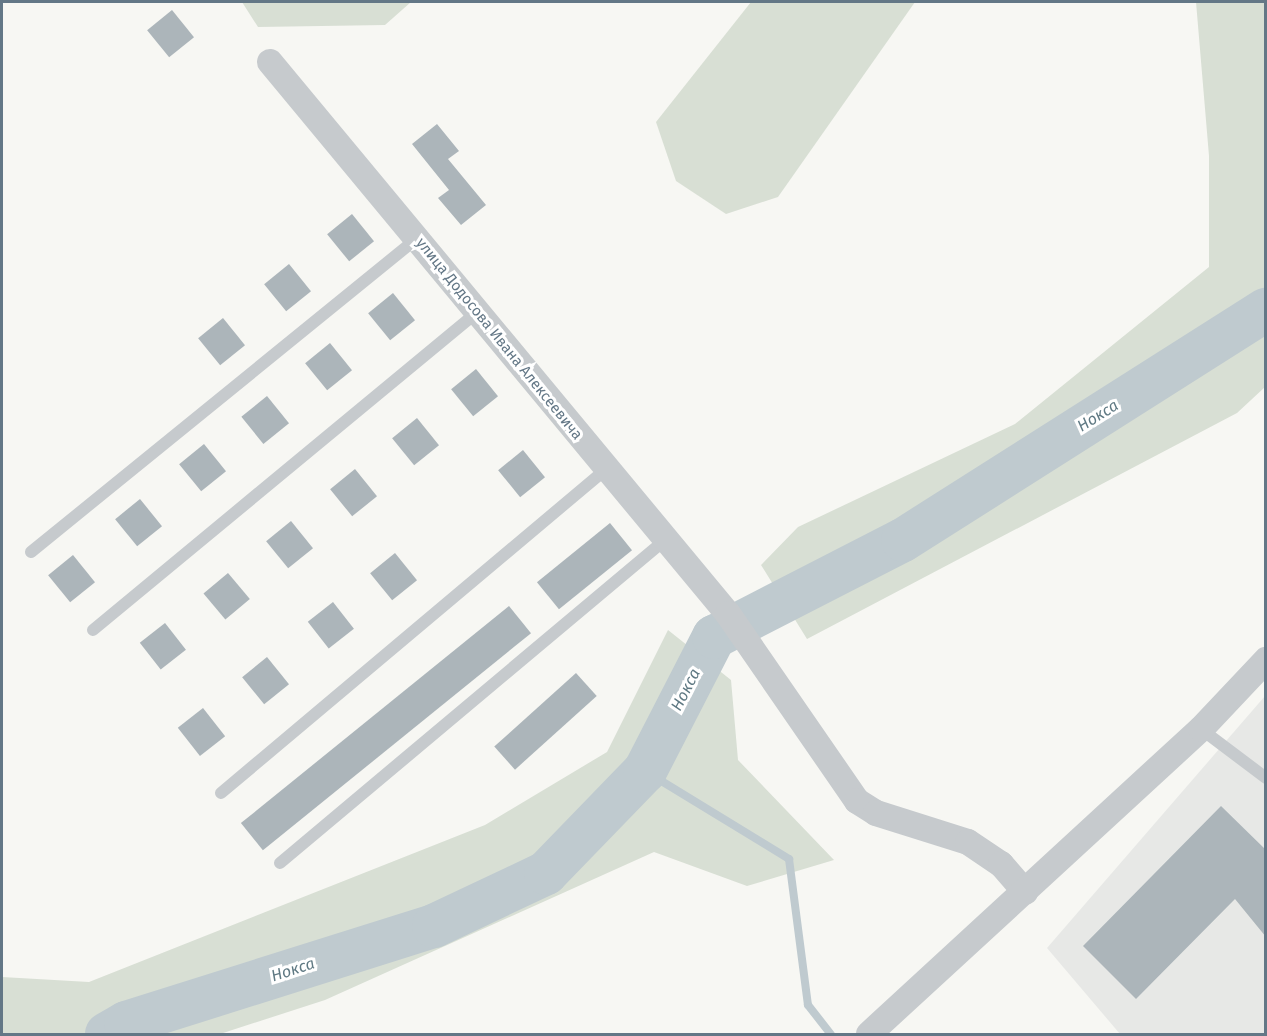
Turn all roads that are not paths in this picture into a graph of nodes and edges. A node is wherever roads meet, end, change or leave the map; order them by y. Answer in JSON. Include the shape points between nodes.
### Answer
{"nodes":[{"id":1,"x":270,"y":62,"type":"dead end"},
{"id":2,"x":417,"y":238,"type":"junction"},
{"id":3,"x":477,"y":312,"type":"junction"},
{"id":4,"x":605,"y":470,"type":"junction"},
{"id":5,"x":663,"y":542,"type":"junction"},
{"id":6,"x":31,"y":552,"type":"dead end"},
{"id":7,"x":93,"y":630,"type":"dead end"},
{"id":8,"x":1266,"y":660,"type":"edge"},
{"id":9,"x":1201,"y":729,"type":"junction"},
{"id":10,"x":1266,"y":778,"type":"edge"},
{"id":11,"x":222,"y":793,"type":"dead end"},
{"id":12,"x":280,"y":862,"type":"dead end"},
{"id":13,"x":1024,"y":892,"type":"junction"},
{"id":14,"x":869,"y":1035,"type":"edge"}],
"edges":[{"from":1,"to":2,"type":"street","name":"улица Додосова Ивана Алексеевича"},
{"from":2,"to":3,"type":"street","name":"улица Додосова Ивана Алексеевича"},
{"from":2,"to":6,"type":"lane"},
{"from":3,"to":4,"type":"street","name":"улица Додосова Ивана Алексеевича"},
{"from":3,"to":7,"type":"lane"},
{"from":4,"to":5,"type":"street","name":"улица Додосова Ивана Алексеевича"},
{"from":4,"to":11,"type":"lane"},
{"from":5,"to":12,"type":"lane"},
{"from":5,"to":13,"type":"street","name":"улица Додосова Ивана Алексеевича","via":[[728,614],[856,801],[876,813],[968,842],[1001,864]]},
{"from":8,"to":9,"type":"street"},
{"from":9,"to":10,"type":"lane"},
{"from":9,"to":13,"type":"street"},
{"from":13,"to":14,"type":"street"}]}
